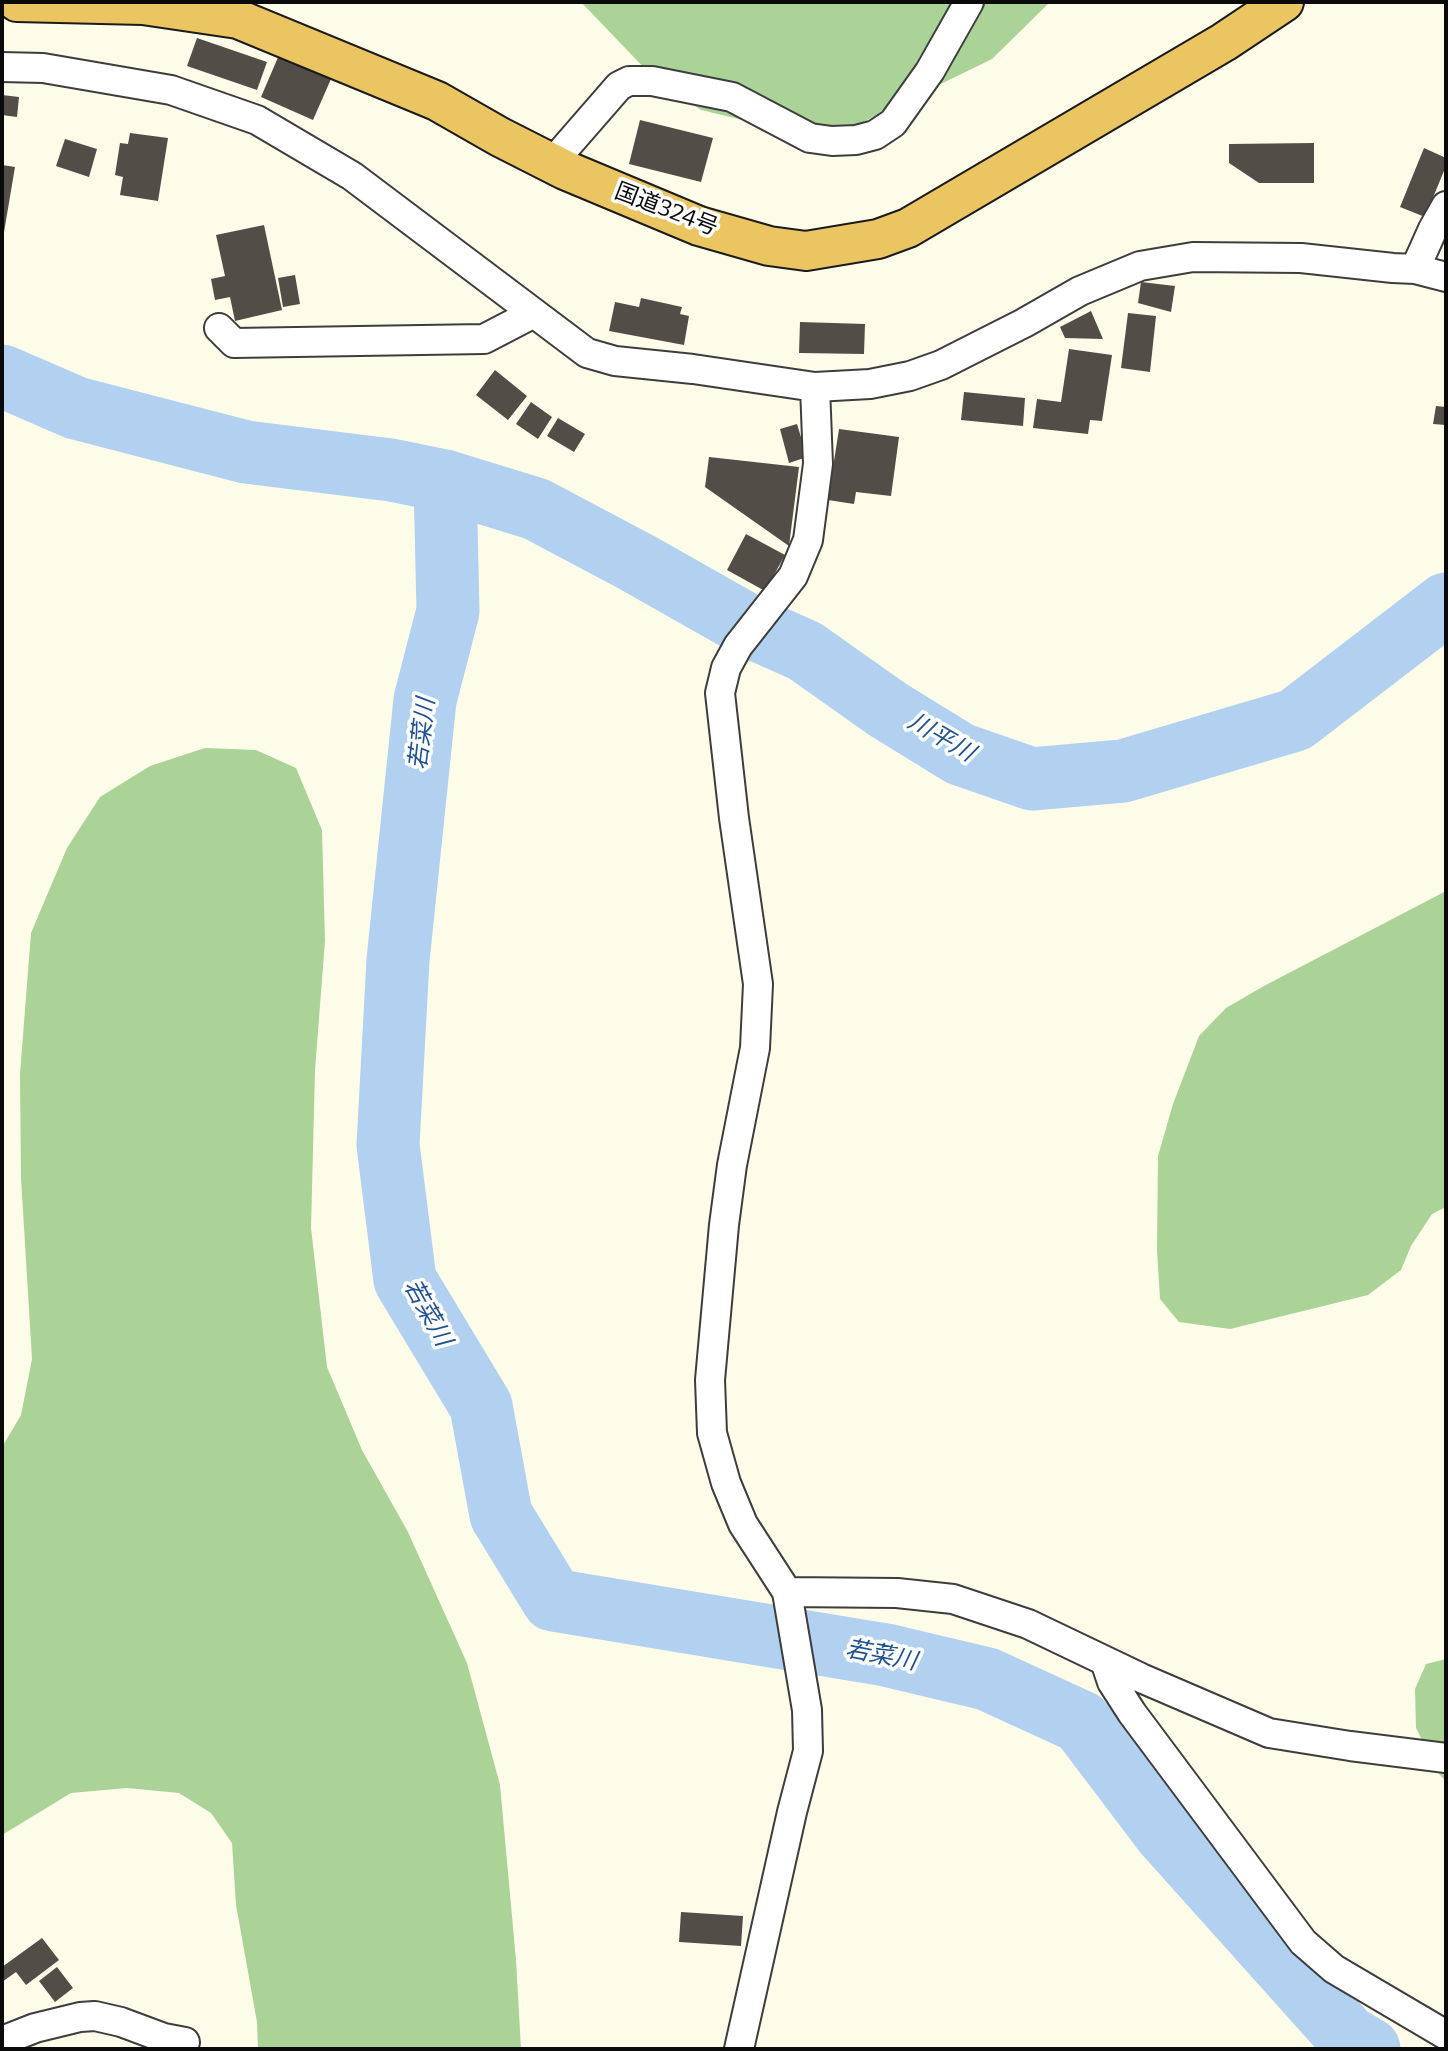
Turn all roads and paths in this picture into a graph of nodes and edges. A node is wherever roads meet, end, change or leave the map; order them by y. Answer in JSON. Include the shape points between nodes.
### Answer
{"nodes":[{"id":1,"x":18,"y":2,"type":"edge"},
{"id":2,"x":969,"y":2,"type":"edge"},
{"id":3,"x":1284,"y":2,"type":"edge"},
{"id":4,"x":2,"y":67,"type":"edge"},
{"id":5,"x":552,"y":163,"type":"junction"},
{"id":6,"x":1446,"y":206,"type":"edge"},
{"id":7,"x":1415,"y":268,"type":"junction"},
{"id":8,"x":1446,"y":277,"type":"edge"},
{"id":9,"x":534,"y":313,"type":"junction"},
{"id":10,"x":219,"y":328,"type":"dead end"},
{"id":11,"x":815,"y":387,"type":"junction"},
{"id":12,"x":789,"y":1600,"type":"junction"},
{"id":13,"x":1105,"y":1661,"type":"junction"},
{"id":14,"x":1446,"y":1758,"type":"edge"},
{"id":15,"x":1446,"y":2035,"type":"edge"},
{"id":16,"x":2,"y":2041,"type":"edge"},
{"id":17,"x":185,"y":2042,"type":"dead end"},
{"id":18,"x":739,"y":2049,"type":"edge"}],
"edges":[{"from":1,"to":5,"type":"highway","name":"国道324号","via":[[143,5],[238,19],[436,101]]},
{"from":2,"to":5,"type":"street","via":[[930,71],[893,123],[875,135],[856,140],[810,138],[732,97],[652,81],[629,81],[619,86]]},
{"from":3,"to":5,"type":"highway","name":"国道324号","via":[[908,228],[878,239],[806,251],[769,246],[699,226]]},
{"from":4,"to":9,"type":"street","via":[[43,68],[171,90],[257,120],[352,176]]},
{"from":6,"to":7,"type":"street"},
{"from":7,"to":8,"type":"street"},
{"from":7,"to":11,"type":"street","via":[[1301,258],[1192,257],[1140,266],[1080,291],[941,365],[870,384]]},
{"from":9,"to":10,"type":"street","via":[[484,339],[234,343]]},
{"from":9,"to":11,"type":"street","via":[[587,353],[615,361]]},
{"from":11,"to":12,"type":"street","via":[[818,464],[808,540],[793,576],[738,646],[726,667],[720,693],[758,984],[755,1048],[724,1225],[710,1380],[712,1433],[743,1524]]},
{"from":12,"to":13,"type":"street","via":[[898,1592],[953,1599],[1028,1624]]},
{"from":12,"to":18,"type":"street","via":[[807,1710],[808,1751]]},
{"from":13,"to":14,"type":"street","via":[[1269,1732]]},
{"from":13,"to":15,"type":"street","via":[[1132,1713],[1303,1942],[1334,1969]]},
{"from":16,"to":17,"type":"street","via":[[35,2028],[95,2016]]}]}
